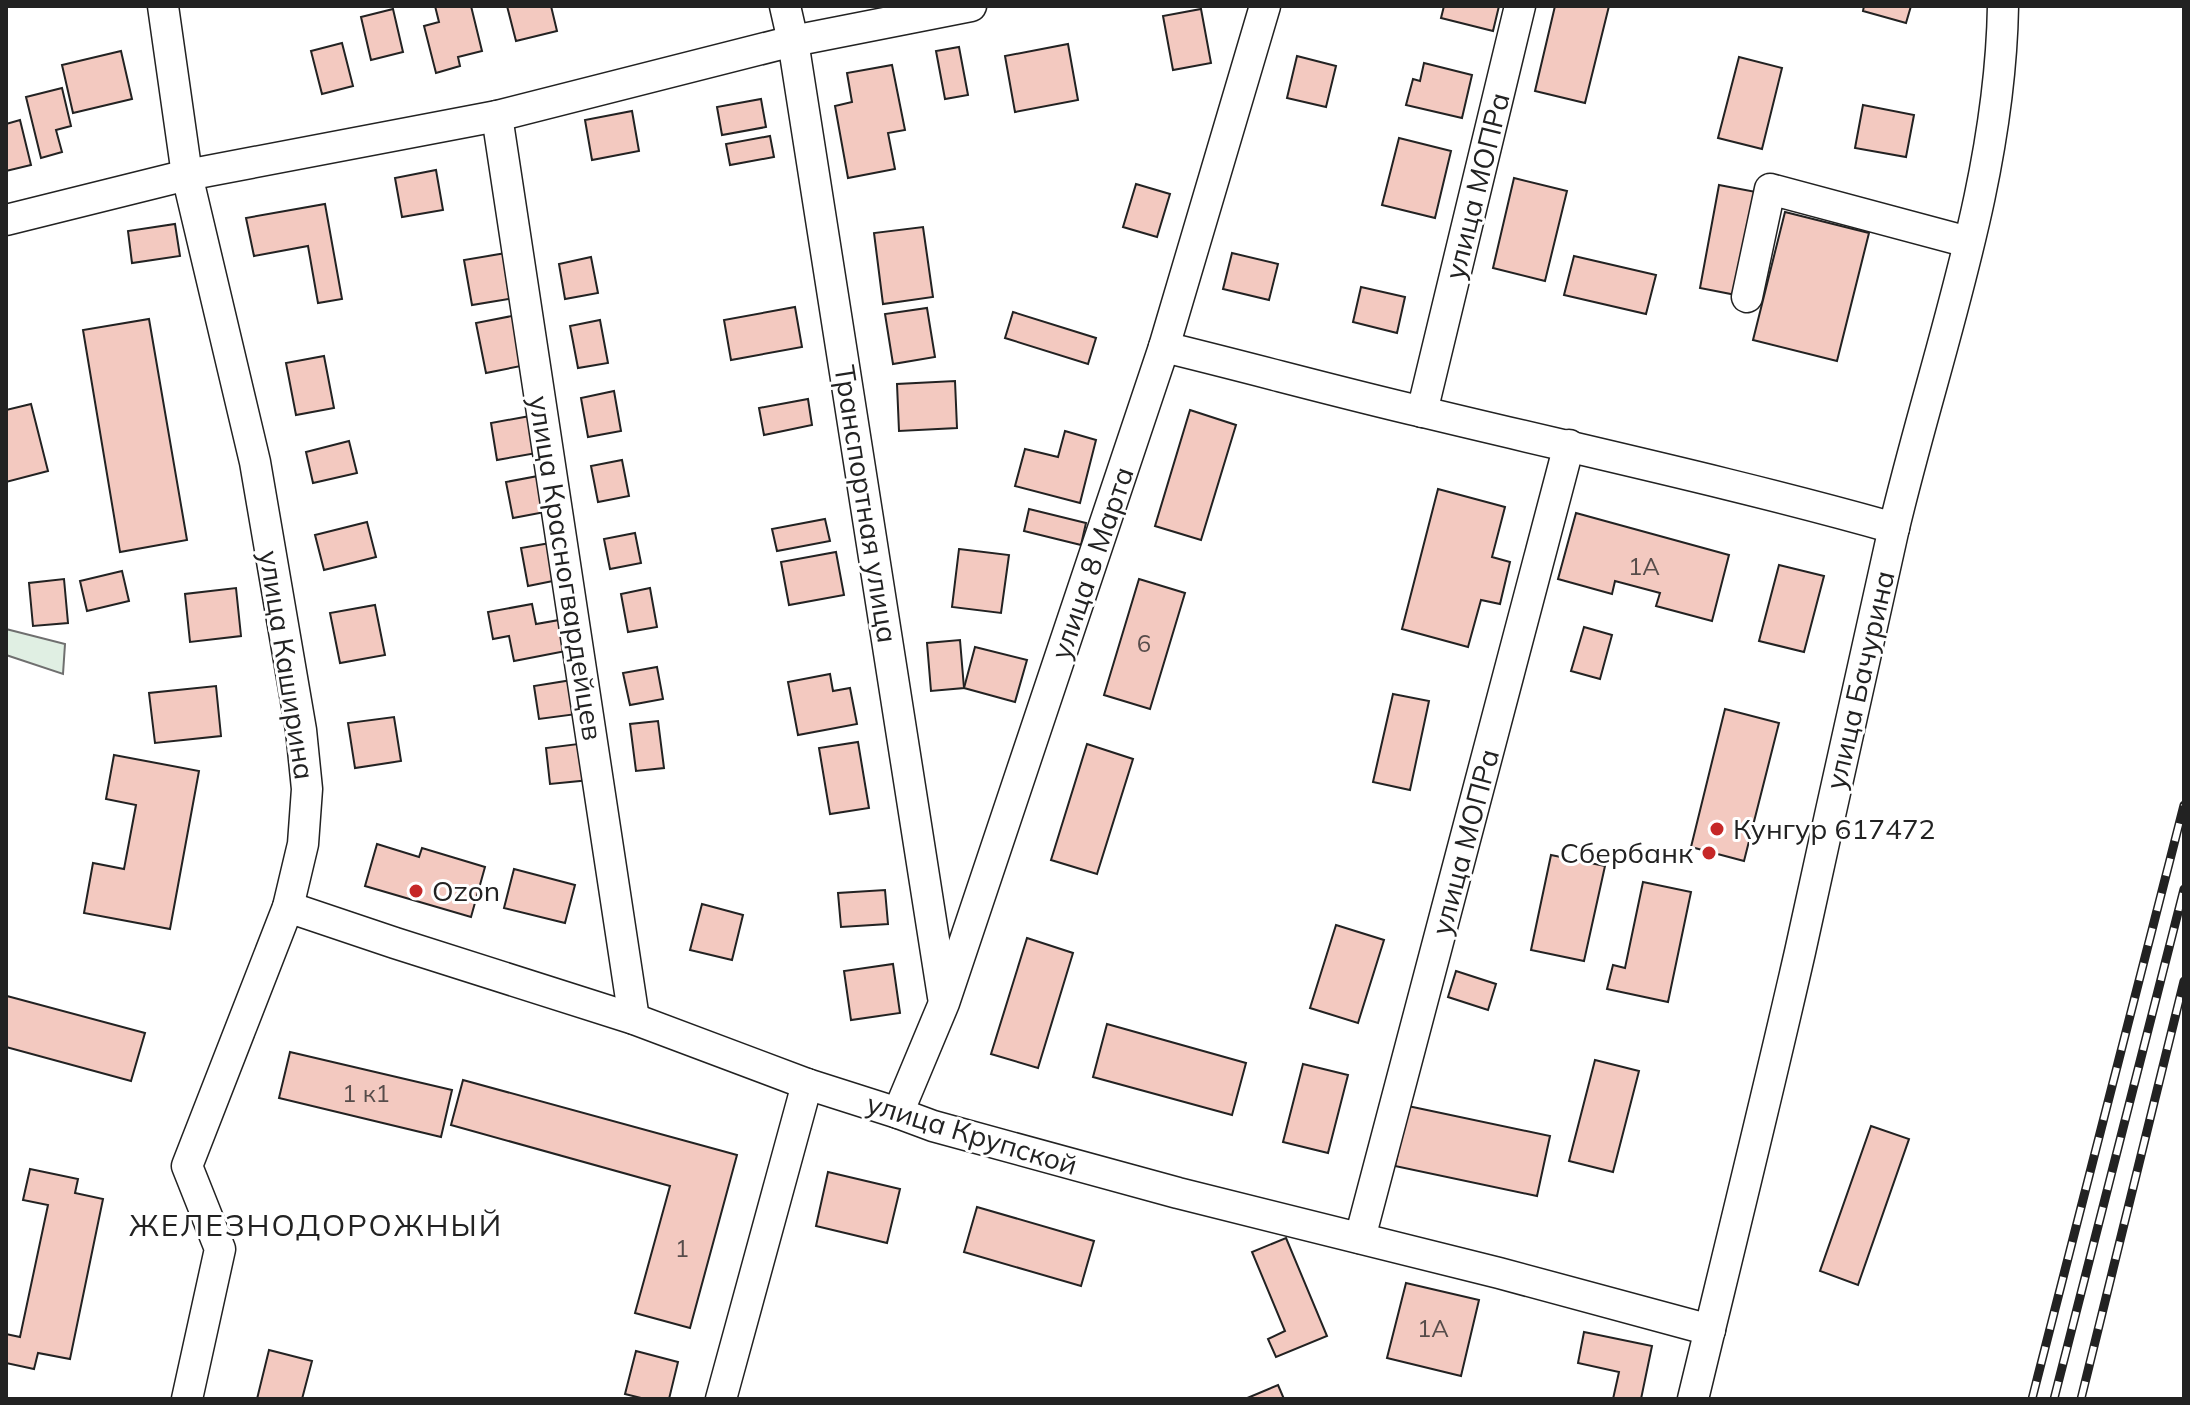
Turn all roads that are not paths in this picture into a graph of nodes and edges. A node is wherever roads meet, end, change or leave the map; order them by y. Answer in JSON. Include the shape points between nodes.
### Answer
{"nodes":[{"id":1,"x":163,"y":6,"type":"edge"},
{"id":2,"x":785,"y":6,"type":"edge"},
{"id":3,"x":971,"y":6,"type":"edge"},
{"id":4,"x":1265,"y":6,"type":"edge"},
{"id":5,"x":1520,"y":6,"type":"edge"},
{"id":6,"x":2003,"y":6,"type":"edge"},
{"id":7,"x":793,"y":41,"type":"junction"},
{"id":8,"x":497,"y":116,"type":"junction"},
{"id":9,"x":187,"y":175,"type":"junction"},
{"id":10,"x":6,"y":220,"type":"edge"},
{"id":11,"x":1968,"y":242,"type":"junction"},
{"id":12,"x":1747,"y":297,"type":"dead end"},
{"id":13,"x":1164,"y":347,"type":"junction"},
{"id":14,"x":1422,"y":412,"type":"junction"},
{"id":15,"x":1569,"y":445,"type":"junction"},
{"id":16,"x":1894,"y":528,"type":"junction"},
{"id":17,"x":288,"y":907,"type":"junction"},
{"id":18,"x":944,"y":1003,"type":"junction"},
{"id":19,"x":634,"y":1019,"type":"junction"},
{"id":20,"x":807,"y":1084,"type":"junction"},
{"id":21,"x":898,"y":1113,"type":"junction"},
{"id":22,"x":1360,"y":1238,"type":"junction"},
{"id":23,"x":1710,"y":1330,"type":"junction"},
{"id":24,"x":187,"y":1399,"type":"edge"},
{"id":25,"x":721,"y":1399,"type":"edge"},
{"id":26,"x":1693,"y":1399,"type":"edge"}],
"edges":[{"from":1,"to":9,"type":"street","name":"улица Каширина"},
{"from":2,"to":7,"type":"street","name":"Транспортная улица"},
{"from":3,"to":7,"type":"street"},
{"from":4,"to":13,"type":"street","name":"улица 8 Марта"},
{"from":5,"to":14,"type":"street","name":"улица МОПРа"},
{"from":6,"to":11,"type":"street","name":"улица Бачурина","via":[[1990,146]]},
{"from":7,"to":8,"type":"street"},
{"from":7,"to":18,"type":"street","name":"Транспортная улица"},
{"from":8,"to":9,"type":"street"},
{"from":8,"to":19,"type":"street","name":"улица Красногвардейцев"},
{"from":9,"to":10,"type":"street"},
{"from":9,"to":17,"type":"street","name":"улица Каширина","via":[[255,462],[301,730],[307,789],[303,844]]},
{"from":11,"to":12,"type":"street","via":[[1770,189]]},
{"from":11,"to":16,"type":"street","name":"улица Бачурина"},
{"from":13,"to":14,"type":"street"},
{"from":13,"to":18,"type":"street","name":"улица 8 Марта"},
{"from":14,"to":15,"type":"street"},
{"from":15,"to":16,"type":"street"},
{"from":15,"to":22,"type":"street","name":"улица МОПРа"},
{"from":16,"to":23,"type":"street","name":"улица Бачурина"},
{"from":17,"to":19,"type":"street","name":"улица Крупской"},
{"from":17,"to":24,"type":"street","name":"улица Каширина","via":[[187,1166],[220,1249]]},
{"from":18,"to":21,"type":"street","name":"улица 8 Марта"},
{"from":19,"to":20,"type":"street","name":"улица Крупской"},
{"from":20,"to":21,"type":"street","name":"улица Крупской"},
{"from":20,"to":25,"type":"street"},
{"from":21,"to":22,"type":"street","name":"улица Крупской","via":[[997,1145]]},
{"from":22,"to":23,"type":"street","name":"улица Крупской"},
{"from":23,"to":26,"type":"street","name":"улица Бачурина"}]}
